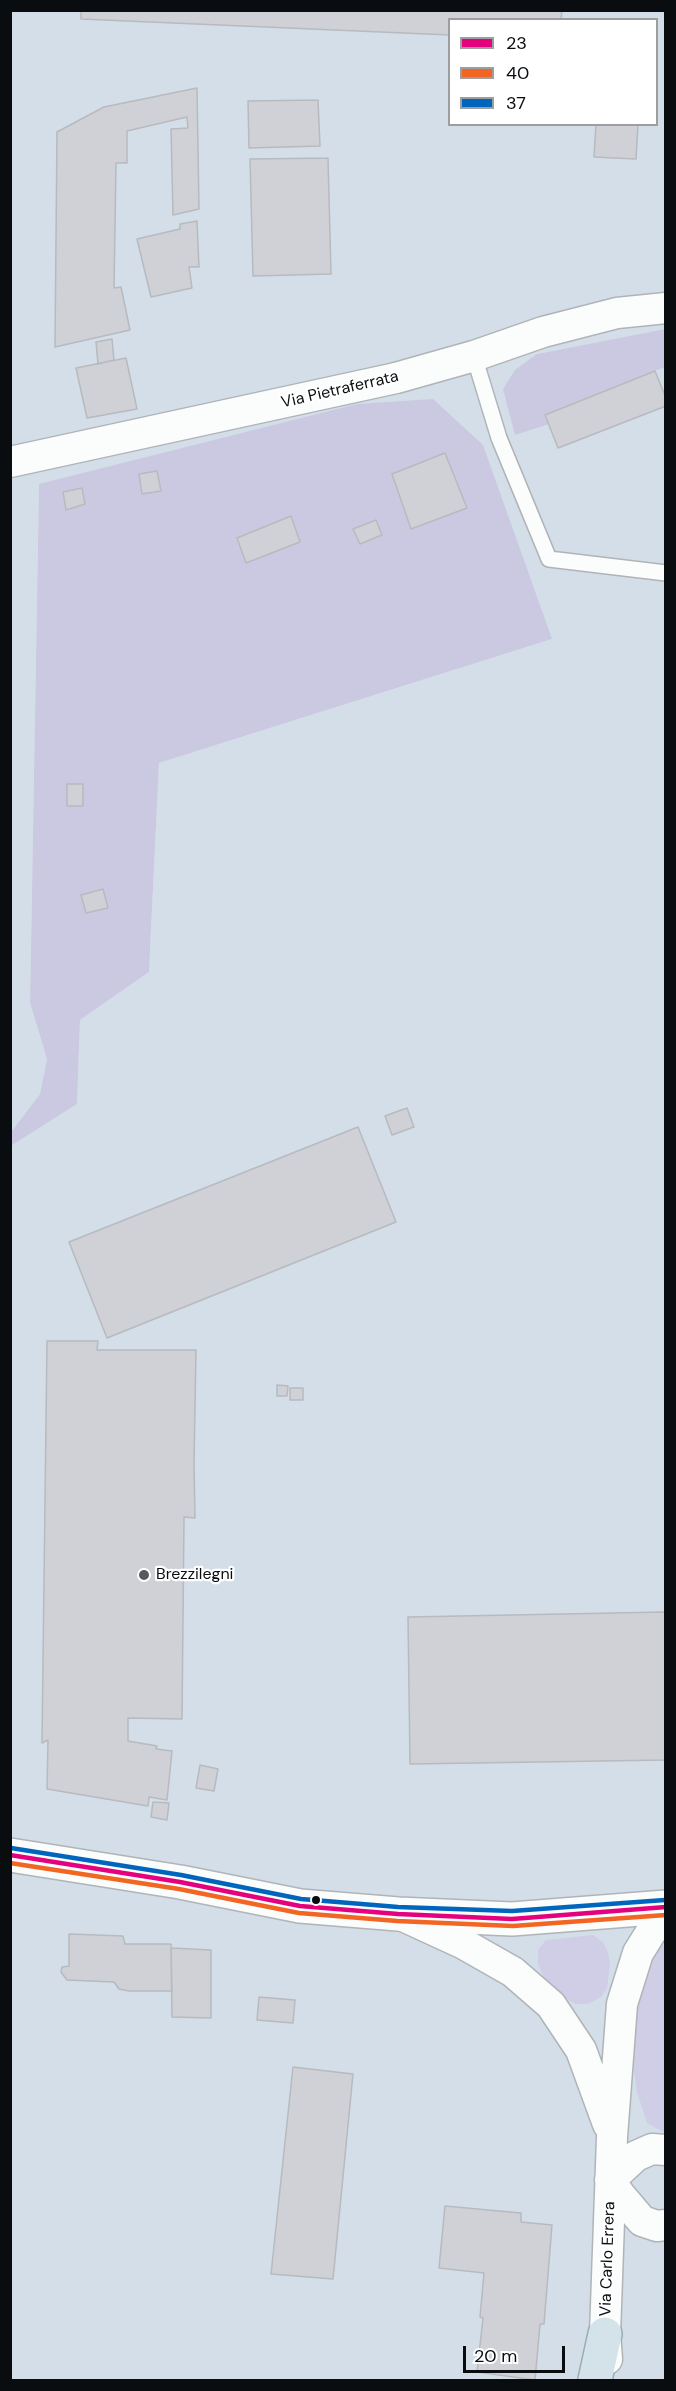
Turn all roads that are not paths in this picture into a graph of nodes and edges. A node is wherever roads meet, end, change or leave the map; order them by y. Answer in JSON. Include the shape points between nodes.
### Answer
{"nodes":[{"id":1,"x":666,"y":308,"type":"edge"},
{"id":2,"x":474,"y":356,"type":"junction"},
{"id":3,"x":10,"y":462,"type":"edge"},
{"id":4,"x":666,"y":573,"type":"edge"},
{"id":5,"x":10,"y":1855,"type":"edge"},
{"id":6,"x":666,"y":1908,"type":"edge"},
{"id":7,"x":398,"y":1914,"type":"junction"},
{"id":8,"x":612,"y":2137,"type":"junction"},
{"id":9,"x":666,"y":2150,"type":"edge"},
{"id":10,"x":610,"y":2180,"type":"junction"},
{"id":11,"x":666,"y":2225,"type":"edge"},
{"id":12,"x":605,"y":2334,"type":"junction"},
{"id":13,"x":595,"y":2380,"type":"edge"},
{"id":14,"x":609,"y":2380,"type":"edge"}],
"edges":[{"from":1,"to":2,"type":"street","name":"Via Pietraferrata","via":[[617,314],[553,329]]},
{"from":2,"to":3,"type":"street","name":"Via Pietraferrata","via":[[396,378]]},
{"from":2,"to":4,"type":"lane","via":[[499,438],[549,559]]},
{"from":5,"to":7,"type":"main road","via":[[300,1905]]},
{"from":6,"to":7,"type":"main road","via":[[512,1919]]},
{"from":6,"to":8,"type":"street","name":"Via Carlo Errera","via":[[638,1953],[622,2004]]},
{"from":7,"to":8,"type":"street","name":"Via Carlo Errera","via":[[513,1972],[551,2005],[581,2050]]},
{"from":8,"to":10,"type":"street","name":"Via Carlo Errera"},
{"from":9,"to":10,"type":"street","via":[[652,2149],[636,2156]]},
{"from":10,"to":11,"type":"street","via":[[642,2221]]},
{"from":10,"to":12,"type":"street","name":"Via Carlo Errera"},
{"from":12,"to":13,"type":"highway"},
{"from":12,"to":14,"type":"street","name":"Via Carlo Errera"}]}
